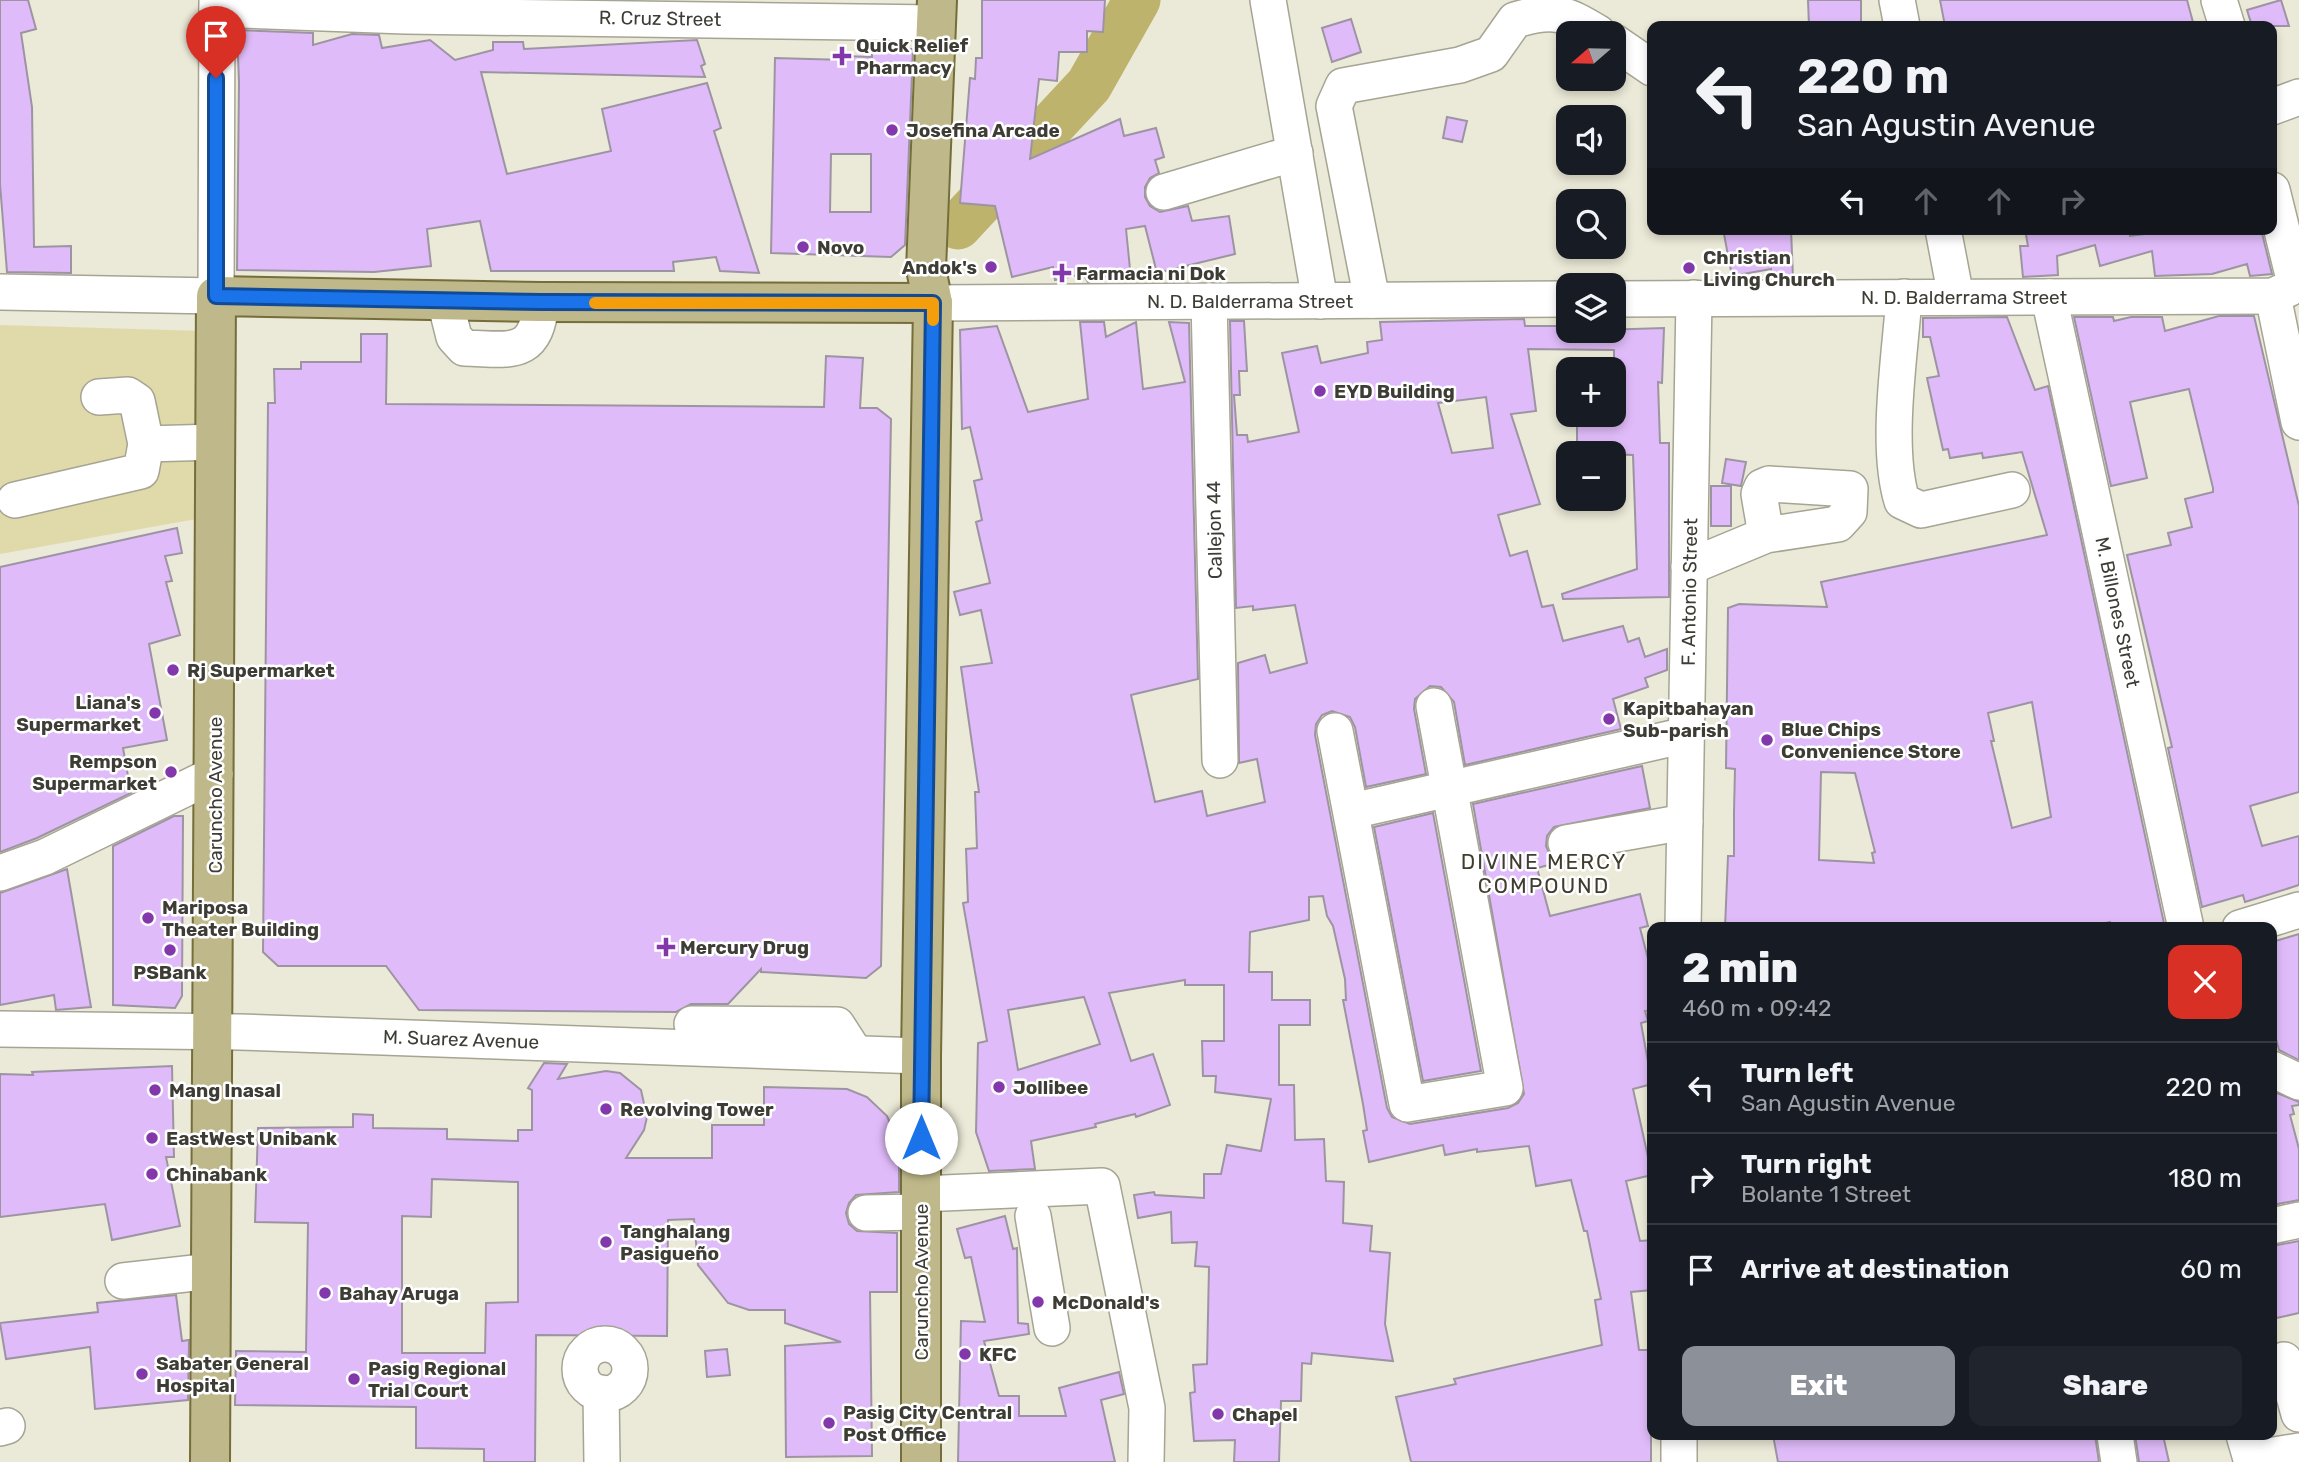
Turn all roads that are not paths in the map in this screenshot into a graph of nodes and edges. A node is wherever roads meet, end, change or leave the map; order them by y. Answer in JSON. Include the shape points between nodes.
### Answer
{"nodes":[{"id":1,"x":1268,"y":0,"type":"edge"},
{"id":2,"x":1897,"y":0,"type":"edge"},
{"id":3,"x":2219,"y":0,"type":"edge"},
{"id":4,"x":217,"y":4,"type":"edge"},
{"id":5,"x":517,"y":8,"type":"edge"},
{"id":6,"x":942,"y":8,"type":"edge"},
{"id":7,"x":818,"y":11,"type":"edge"},
{"id":8,"x":1580,"y":21,"type":"edge"},
{"id":9,"x":1901,"y":21,"type":"edge"},
{"id":10,"x":2225,"y":21,"type":"edge"},
{"id":11,"x":1626,"y":50,"type":"edge"},
{"id":12,"x":1647,"y":65,"type":"edge"},
{"id":13,"x":2299,"y":97,"type":"edge"},
{"id":14,"x":2277,"y":105,"type":"edge"},
{"id":15,"x":1295,"y":153,"type":"junction"},
{"id":16,"x":1164,"y":192,"type":"dead end"},
{"id":17,"x":2277,"y":210,"type":"edge"},
{"id":18,"x":1944,"y":235,"type":"edge"},
{"id":19,"x":0,"y":292,"type":"edge"},
{"id":20,"x":216,"y":296,"type":"junction"},
{"id":21,"x":2273,"y":296,"type":"junction"},
{"id":22,"x":1904,"y":297,"type":"junction"},
{"id":23,"x":1956,"y":297,"type":"junction"},
{"id":24,"x":2049,"y":297,"type":"junction"},
{"id":25,"x":1694,"y":298,"type":"junction"},
{"id":26,"x":1556,"y":299,"type":"edge"},
{"id":27,"x":1626,"y":299,"type":"edge"},
{"id":28,"x":1320,"y":300,"type":"junction"},
{"id":29,"x":1372,"y":300,"type":"junction"},
{"id":30,"x":1209,"y":301,"type":"junction"},
{"id":31,"x":933,"y":303,"type":"junction"},
{"id":32,"x":99,"y":397,"type":"dead end"},
{"id":33,"x":2297,"y":401,"type":"edge"},
{"id":34,"x":216,"y":442,"type":"junction"},
{"id":35,"x":146,"y":444,"type":"junction"},
{"id":36,"x":2012,"y":490,"type":"dead end"},
{"id":37,"x":15,"y":500,"type":"dead end"},
{"id":38,"x":1766,"y":535,"type":"dead end"},
{"id":39,"x":1689,"y":567,"type":"junction"},
{"id":40,"x":1434,"y":706,"type":"dead end"},
{"id":41,"x":1335,"y":731,"type":"dead end"},
{"id":42,"x":1686,"y":735,"type":"junction"},
{"id":43,"x":1220,"y":760,"type":"dead end"},
{"id":44,"x":215,"y":774,"type":"junction"},
{"id":45,"x":1451,"y":788,"type":"junction"},
{"id":46,"x":1352,"y":811,"type":"junction"},
{"id":47,"x":1685,"y":822,"type":"junction"},
{"id":48,"x":1566,"y":843,"type":"dead end"},
{"id":49,"x":0,"y":873,"type":"edge"},
{"id":50,"x":2299,"y":911,"type":"edge"},
{"id":51,"x":1683,"y":922,"type":"edge"},
{"id":52,"x":2185,"y":922,"type":"edge"},
{"id":53,"x":2261,"y":922,"type":"edge"},
{"id":54,"x":726,"y":1024,"type":"junction"},
{"id":55,"x":0,"y":1029,"type":"edge"},
{"id":56,"x":214,"y":1031,"type":"junction"},
{"id":57,"x":349,"y":1035,"type":"junction"},
{"id":58,"x":689,"y":1047,"type":"junction"},
{"id":59,"x":855,"y":1053,"type":"junction"},
{"id":60,"x":921,"y":1056,"type":"junction"},
{"id":61,"x":2277,"y":1071,"type":"edge"},
{"id":62,"x":2299,"y":1082,"type":"edge"},
{"id":63,"x":921,"y":1203,"type":"junction"},
{"id":64,"x":866,"y":1213,"type":"dead end"},
{"id":65,"x":1033,"y":1216,"type":"dead end"},
{"id":66,"x":2299,"y":1220,"type":"edge"},
{"id":67,"x":2277,"y":1225,"type":"edge"},
{"id":68,"x":212,"y":1271,"type":"junction"},
{"id":69,"x":123,"y":1281,"type":"dead end"},
{"id":70,"x":1052,"y":1328,"type":"dead end"},
{"id":71,"x":2277,"y":1363,"type":"edge"},
{"id":72,"x":601,"y":1394,"type":"dead end"},
{"id":73,"x":2299,"y":1414,"type":"edge"},
{"id":74,"x":1679,"y":1440,"type":"edge"},
{"id":75,"x":2116,"y":1440,"type":"edge"},
{"id":76,"x":2245,"y":1440,"type":"edge"},
{"id":77,"x":2299,"y":1451,"type":"edge"},
{"id":78,"x":210,"y":1462,"type":"edge"},
{"id":79,"x":602,"y":1462,"type":"edge"},
{"id":80,"x":921,"y":1462,"type":"edge"},
{"id":81,"x":1146,"y":1462,"type":"edge"},
{"id":82,"x":1679,"y":1462,"type":"edge"},
{"id":83,"x":2119,"y":1462,"type":"edge"}],
"edges":[{"from":1,"to":15,"type":"street"},
{"from":2,"to":9,"type":"street"},
{"from":3,"to":10,"type":"street"},
{"from":4,"to":5,"type":"street","name":"R. Cruz Street","via":[[392,15]]},
{"from":4,"to":20,"type":"street"},
{"from":5,"to":7,"type":"street","name":"R. Cruz Street"},
{"from":6,"to":7,"type":"street","name":"R. Cruz Street"},
{"from":6,"to":31,"type":"main road","name":"Caruncho Avenue","via":[[926,269]]},
{"from":8,"to":29,"type":"street","via":[[1545,11],[1515,20],[1491,54],[1460,65],[1343,86],[1335,106]]},
{"from":11,"to":12,"type":"street"},
{"from":13,"to":14,"type":"street"},
{"from":15,"to":16,"type":"street"},
{"from":15,"to":28,"type":"street"},
{"from":17,"to":21,"type":"street","via":[[2294,279],[2288,289]]},
{"from":18,"to":23,"type":"street"},
{"from":19,"to":20,"type":"street"},
{"from":20,"to":31,"type":"main road"},
{"from":20,"to":34,"type":"main road","name":"Caruncho Avenue"},
{"from":21,"to":24,"type":"street","name":"N. D. Balderrama Street"},
{"from":21,"to":33,"type":"street"},
{"from":22,"to":23,"type":"street","name":"N. D. Balderrama Street"},
{"from":22,"to":25,"type":"street","name":"N. D. Balderrama Street"},
{"from":22,"to":36,"type":"street","via":[[1895,440],[1896,484],[1902,501],[1920,510]]},
{"from":23,"to":24,"type":"street","name":"N. D. Balderrama Street"},
{"from":24,"to":52,"type":"street","name":"M. Billones Street"},
{"from":25,"to":27,"type":"street","name":"N. D. Balderrama Street"},
{"from":25,"to":39,"type":"street","name":"F. Antonio Street"},
{"from":26,"to":29,"type":"street","name":"N. D. Balderrama Street"},
{"from":28,"to":29,"type":"street","name":"N. D. Balderrama Street"},
{"from":28,"to":30,"type":"street","name":"N. D. Balderrama Street"},
{"from":30,"to":31,"type":"street","name":"N. D. Balderrama Street"},
{"from":30,"to":43,"type":"street","name":"Callejon 44"},
{"from":31,"to":60,"type":"main road","name":"Caruncho Avenue"},
{"from":32,"to":35,"type":"street","via":[[134,397],[138,401]]},
{"from":34,"to":35,"type":"street"},
{"from":34,"to":44,"type":"main road","name":"Caruncho Avenue"},
{"from":35,"to":37,"type":"street","via":[[141,471]]},
{"from":38,"to":39,"type":"street"},
{"from":39,"to":42,"type":"street","name":"F. Antonio Street"},
{"from":40,"to":45,"type":"street"},
{"from":41,"to":46,"type":"street"},
{"from":42,"to":45,"type":"street"},
{"from":42,"to":47,"type":"street","name":"F. Antonio Street"},
{"from":44,"to":49,"type":"street","via":[[45,857]]},
{"from":44,"to":56,"type":"main road","name":"Caruncho Avenue"},
{"from":45,"to":46,"type":"street"},
{"from":45,"to":46,"type":"street","via":[[1505,1088],[1407,1104]]},
{"from":47,"to":48,"type":"street"},
{"from":47,"to":51,"type":"street","name":"F. Antonio Street"},
{"from":50,"to":53,"type":"street"},
{"from":54,"to":57,"type":"street","via":[[417,1021]]},
{"from":54,"to":58,"type":"street"},
{"from":54,"to":59,"type":"street","via":[[837,1025]]},
{"from":55,"to":56,"type":"street","name":"M. Suarez Avenue"},
{"from":56,"to":57,"type":"street","name":"M. Suarez Avenue"},
{"from":56,"to":68,"type":"main road","name":"Caruncho Avenue"},
{"from":57,"to":58,"type":"street","name":"M. Suarez Avenue"},
{"from":58,"to":59,"type":"street","name":"M. Suarez Avenue"},
{"from":59,"to":60,"type":"street","name":"M. Suarez Avenue"},
{"from":60,"to":63,"type":"main road","name":"Caruncho Avenue"},
{"from":61,"to":62,"type":"street"},
{"from":63,"to":64,"type":"street"},
{"from":63,"to":80,"type":"main road","name":"Caruncho Avenue"},
{"from":63,"to":81,"type":"street","via":[[1102,1186],[1147,1408]]},
{"from":65,"to":70,"type":"street"},
{"from":66,"to":67,"type":"street"},
{"from":68,"to":69,"type":"street"},
{"from":68,"to":78,"type":"main road","name":"Caruncho Avenue"},
{"from":71,"to":73,"type":"street","via":[[2284,1360]]},
{"from":72,"to":79,"type":"street"},
{"from":74,"to":82,"type":"street"},
{"from":75,"to":83,"type":"street"},
{"from":76,"to":77,"type":"street","via":[[2251,1459]]}]}
